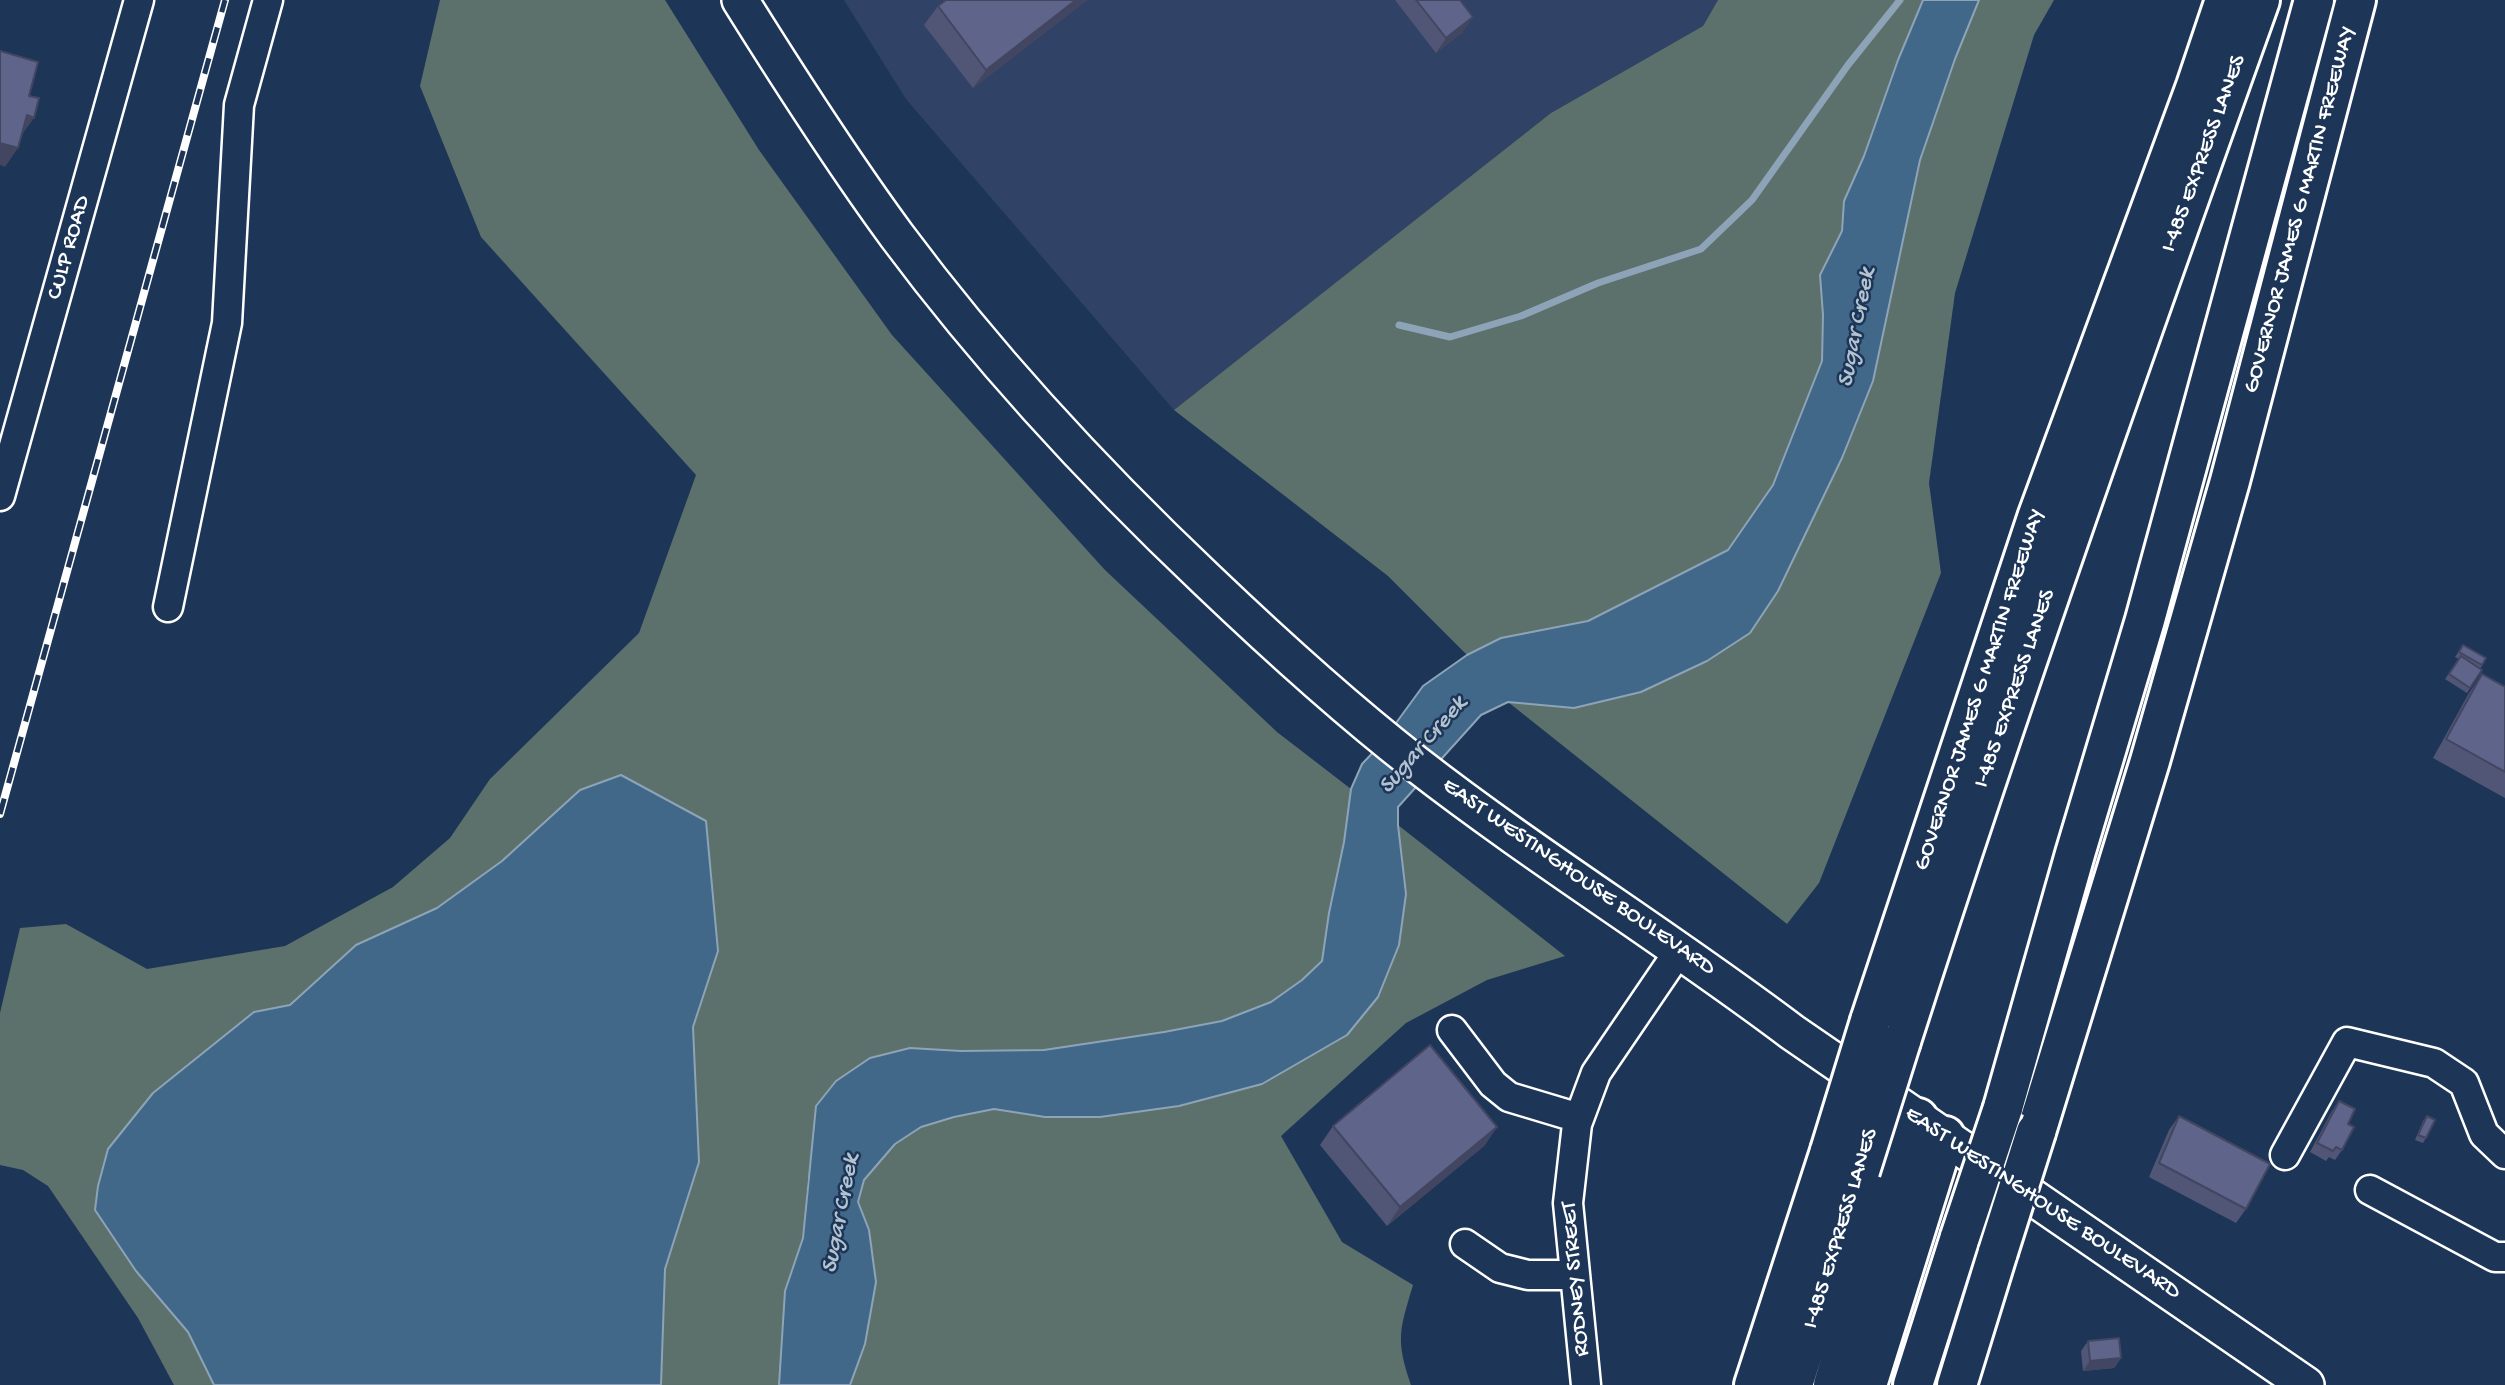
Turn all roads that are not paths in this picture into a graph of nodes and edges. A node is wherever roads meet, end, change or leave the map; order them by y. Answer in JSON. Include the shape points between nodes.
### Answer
{"nodes":[{"id":1,"x":139,"y":0,"type":"edge"},
{"id":2,"x":268,"y":0,"type":"edge"},
{"id":3,"x":740,"y":0,"type":"edge"},
{"id":4,"x":2225,"y":0,"type":"edge"},
{"id":5,"x":2260,"y":0,"type":"edge"},
{"id":6,"x":2314,"y":0,"type":"edge"},
{"id":7,"x":2356,"y":0,"type":"edge"},
{"id":8,"x":2294,"y":234,"type":"junction"},
{"id":9,"x":0,"y":496,"type":"edge"},
{"id":10,"x":168,"y":607,"type":"dead end"},
{"id":11,"x":2145,"y":620,"type":"junction"},
{"id":12,"x":1679,"y":951,"type":"junction"},
{"id":13,"x":1452,"y":1030,"type":"dead end"},
{"id":14,"x":1886,"y":1031,"type":"junction"},
{"id":15,"x":1579,"y":1118,"type":"junction"},
{"id":16,"x":1931,"y":1127,"type":"junction"},
{"id":17,"x":2505,"y":1154,"type":"edge"},
{"id":18,"x":2285,"y":1155,"type":"dead end"},
{"id":19,"x":1845,"y":1161,"type":"junction"},
{"id":20,"x":2370,"y":1190,"type":"dead end"},
{"id":21,"x":1465,"y":1244,"type":"dead end"},
{"id":22,"x":2505,"y":1257,"type":"edge"},
{"id":23,"x":1575,"y":1275,"type":"junction"},
{"id":24,"x":1586,"y":1385,"type":"edge"},
{"id":25,"x":1754,"y":1385,"type":"edge"},
{"id":26,"x":1793,"y":1385,"type":"edge"},
{"id":27,"x":1833,"y":1385,"type":"edge"},
{"id":28,"x":1867,"y":1385,"type":"edge"},
{"id":29,"x":1913,"y":1385,"type":"edge"},
{"id":30,"x":1956,"y":1385,"type":"edge"},
{"id":31,"x":2306,"y":1385,"type":"edge"}],
"edges":[{"from":1,"to":9,"type":"street","name":"CULP ROAD"},
{"from":2,"to":10,"type":"street","via":[[239,105],[227,323]]},
{"from":3,"to":12,"type":"main road","name":"EAST WESTINGHOUSE BOULEVARD","via":[[807,107],[898,237],[1081,456],[1261,632],[1349,709],[1479,811]]},
{"from":4,"to":14,"type":"highway","name":"GOVERNOR JAMES G MARTIN FREEWAY","via":[[2038,516]]},
{"from":5,"to":14,"type":"highway","name":"I-485 EXPRESS LANES","via":[[1976,804]]},
{"from":6,"to":11,"type":"highway"},
{"from":7,"to":8,"type":"highway","name":"GOVERNOR JAMES G MARTIN FREEWAY"},
{"from":8,"to":11,"type":"highway"},
{"from":8,"to":30,"type":"highway","name":"GOVERNOR JAMES G MARTIN FREEWAY","bridge":true,"via":[[2158,734]]},
{"from":11,"to":29,"type":"highway","bridge":true,"via":[[2003,1108]]},
{"from":12,"to":15,"type":"street","name":"RODNEY STREET","via":[[1596,1073]]},
{"from":12,"to":16,"type":"main road","name":"EAST WESTINGHOUSE BOULEVARD"},
{"from":13,"to":15,"type":"street","via":[[1493,1084],[1509,1097]]},
{"from":14,"to":19,"type":"highway","name":"GOVERNOR JAMES G MARTIN FREEWAY","bridge":true},
{"from":15,"to":23,"type":"street","name":"RODNEY STREET","via":[[1568,1203]]},
{"from":16,"to":27,"type":"highway","via":[[1881,1227]]},
{"from":16,"to":28,"type":"highway"},
{"from":16,"to":31,"type":"main road","name":"EAST WESTINGHOUSE BOULEVARD"},
{"from":17,"to":18,"type":"street","via":[[2484,1134],[2463,1083],[2434,1063],[2347,1042]]},
{"from":19,"to":25,"type":"highway","name":"GOVERNOR JAMES G MARTIN FREEWAY"},
{"from":19,"to":26,"type":"highway","name":"I-485 EXPRESS LANES"},
{"from":20,"to":22,"type":"street","via":[[2495,1257]]},
{"from":21,"to":23,"type":"street","via":[[1500,1268],[1528,1275]]},
{"from":23,"to":24,"type":"street","name":"RODNEY STREET"}]}
